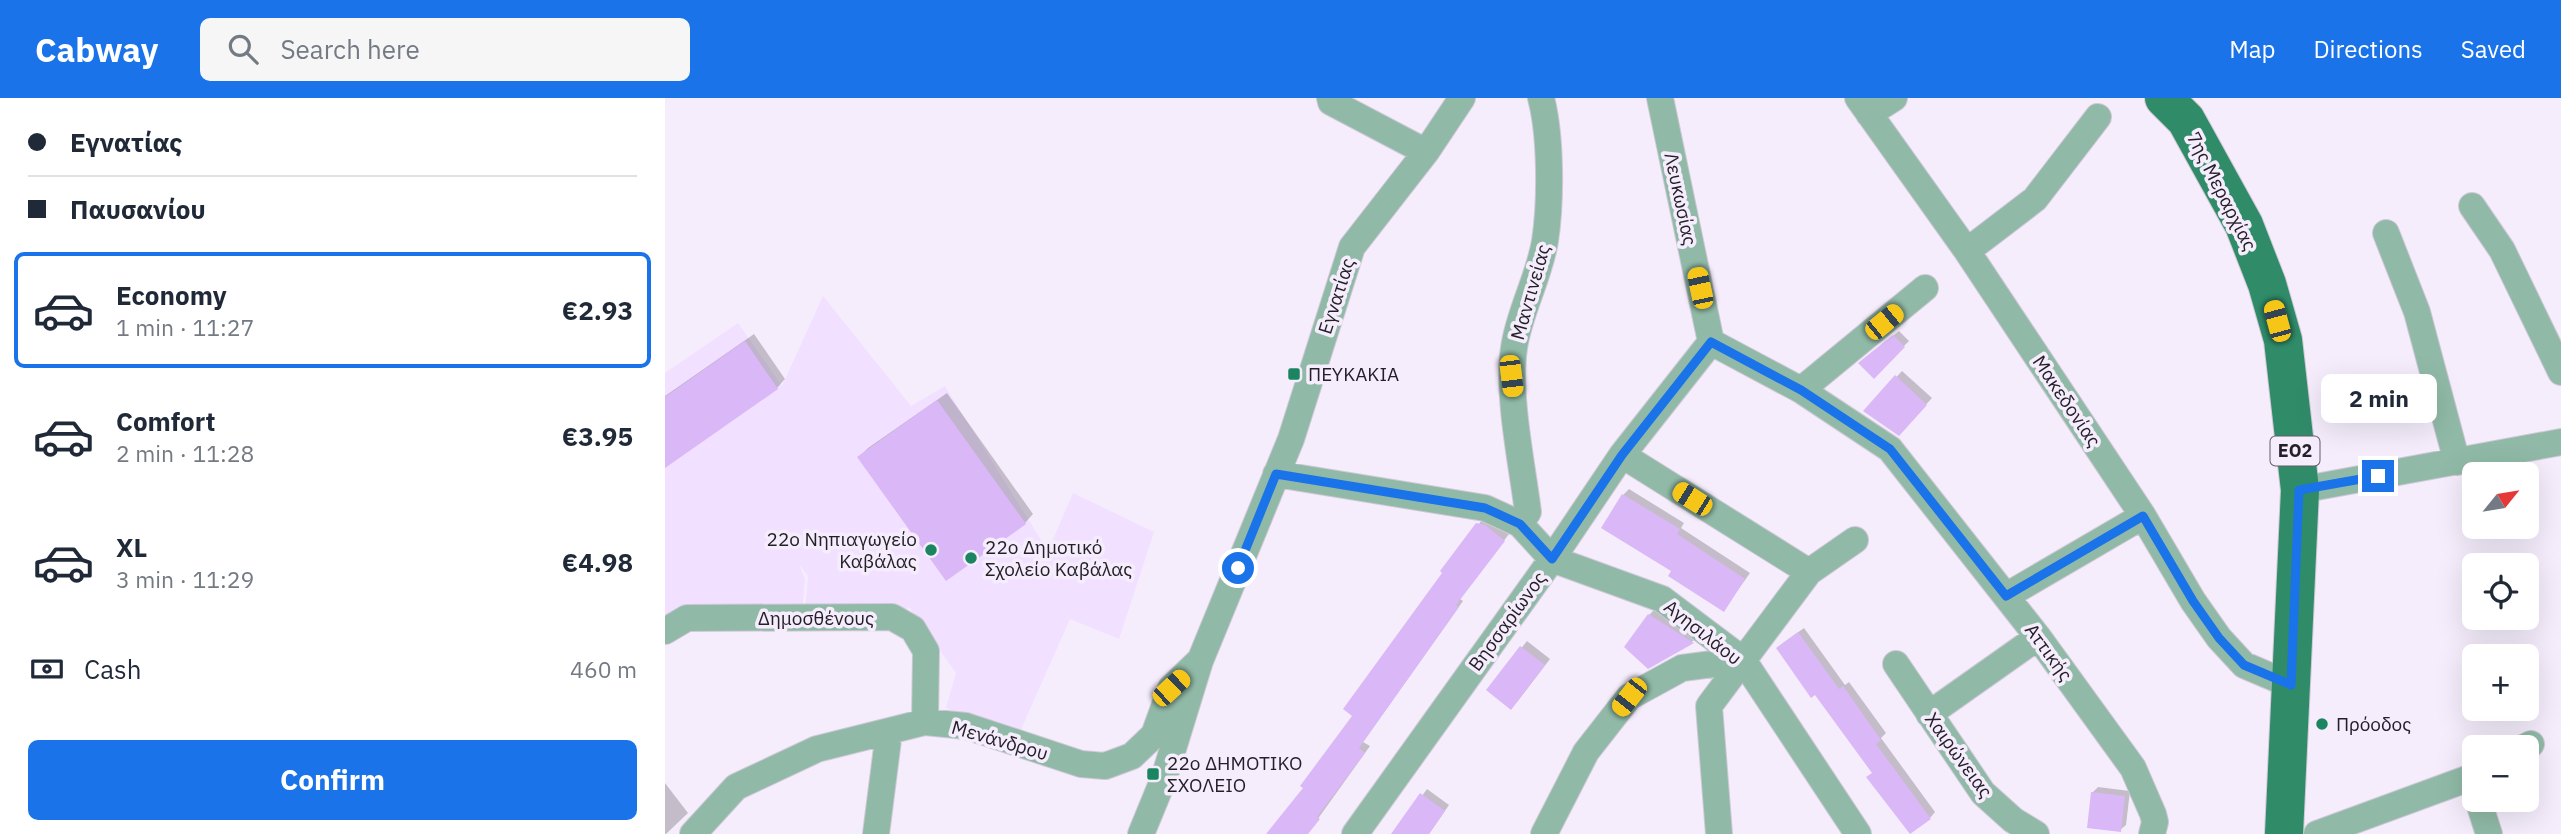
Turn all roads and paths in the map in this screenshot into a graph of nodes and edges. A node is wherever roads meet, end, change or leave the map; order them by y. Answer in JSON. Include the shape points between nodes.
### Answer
{"nodes":[{"id":1,"x":1330,"y":98,"type":"edge"},
{"id":2,"x":1462,"y":98,"type":"edge"},
{"id":3,"x":1541,"y":98,"type":"edge"},
{"id":4,"x":1660,"y":98,"type":"edge"},
{"id":5,"x":1895,"y":98,"type":"edge"},
{"id":6,"x":2164,"y":98,"type":"edge"},
{"id":7,"x":1863,"y":106,"type":"edge"},
{"id":8,"x":2098,"y":117,"type":"dead end"},
{"id":9,"x":1426,"y":152,"type":"junction"},
{"id":10,"x":2472,"y":206,"type":"dead end"},
{"id":11,"x":2386,"y":233,"type":"dead end"},
{"id":12,"x":1968,"y":251,"type":"junction"},
{"id":13,"x":1925,"y":288,"type":"dead end"},
{"id":14,"x":1711,"y":342,"type":"junction"},
{"id":15,"x":2561,"y":372,"type":"edge"},
{"id":16,"x":1801,"y":390,"type":"junction"},
{"id":17,"x":2561,"y":442,"type":"edge"},
{"id":18,"x":1622,"y":455,"type":"junction"},
{"id":19,"x":2457,"y":462,"type":"junction"},
{"id":20,"x":1276,"y":474,"type":"junction"},
{"id":21,"x":2299,"y":490,"type":"junction"},
{"id":22,"x":2143,"y":516,"type":"junction"},
{"id":23,"x":1520,"y":524,"type":"junction"},
{"id":24,"x":1855,"y":540,"type":"dead end"},
{"id":25,"x":1552,"y":559,"type":"junction"},
{"id":26,"x":1809,"y":572,"type":"junction"},
{"id":27,"x":2006,"y":596,"type":"junction"},
{"id":28,"x":665,"y":631,"type":"edge"},
{"id":29,"x":2038,"y":637,"type":"junction"},
{"id":30,"x":1743,"y":660,"type":"junction"},
{"id":31,"x":1200,"y":661,"type":"junction"},
{"id":32,"x":1896,"y":664,"type":"dead end"},
{"id":33,"x":2291,"y":685,"type":"junction"},
{"id":34,"x":1929,"y":714,"type":"junction"},
{"id":35,"x":925,"y":722,"type":"junction"},
{"id":36,"x":889,"y":732,"type":"junction"},
{"id":37,"x":2462,"y":790,"type":"edge"},
{"id":38,"x":2483,"y":812,"type":"edge"},
{"id":39,"x":693,"y":834,"type":"edge"},
{"id":40,"x":876,"y":834,"type":"edge"},
{"id":41,"x":1141,"y":834,"type":"edge"},
{"id":42,"x":1355,"y":834,"type":"edge"},
{"id":43,"x":1544,"y":834,"type":"edge"},
{"id":44,"x":1719,"y":834,"type":"edge"},
{"id":45,"x":1858,"y":834,"type":"edge"},
{"id":46,"x":2036,"y":834,"type":"edge"},
{"id":47,"x":2152,"y":834,"type":"edge"},
{"id":48,"x":2284,"y":834,"type":"edge"},
{"id":49,"x":2317,"y":834,"type":"edge"},
{"id":50,"x":2489,"y":834,"type":"edge"}],
"edges":[{"from":1,"to":9,"type":"street"},
{"from":2,"to":9,"type":"street","name":"Εγνατίας"},
{"from":3,"to":23,"type":"street","name":"Μαντινείας","via":[[1547,122],[1545,242],[1514,346],[1511,376],[1528,512]]},
{"from":4,"to":14,"type":"street","name":"Λευκωσίας"},
{"from":5,"to":7,"type":"street"},
{"from":6,"to":21,"type":"main road","name":"7ης Μεραρχίας","number":"ΕΟ2","via":[[2186,120],[2238,214],[2267,284],[2283,340]]},
{"from":7,"to":12,"type":"street","name":"Μακεδονίας"},
{"from":8,"to":12,"type":"street","via":[[2035,199]]},
{"from":9,"to":20,"type":"street","name":"Εγνατίας","via":[[1353,247]]},
{"from":10,"to":15,"type":"street","via":[[2501,250]]},
{"from":11,"to":19,"type":"street","via":[[2417,312]]},
{"from":12,"to":22,"type":"street","name":"Μακεδονίας"},
{"from":13,"to":16,"type":"street"},
{"from":14,"to":16,"type":"street","name":"Αττικής"},
{"from":14,"to":18,"type":"street","name":"Βησσαρίωνος"},
{"from":16,"to":27,"type":"street","name":"Αττικής","via":[[1890,449]]},
{"from":17,"to":19,"type":"street"},
{"from":18,"to":25,"type":"street","name":"Βησσαρίωνος"},
{"from":18,"to":26,"type":"street"},
{"from":19,"to":21,"type":"street"},
{"from":20,"to":23,"type":"street","name":"Αγησιλάου","via":[[1485,508]]},
{"from":20,"to":31,"type":"street","name":"Εγνατίας"},
{"from":21,"to":33,"type":"main road","name":"7ης Μεραρχίας","number":"ΕΟ2"},
{"from":22,"to":27,"type":"street"},
{"from":22,"to":33,"type":"street","name":"Μακεδονίας","via":[[2219,638],[2244,665]]},
{"from":23,"to":25,"type":"street","name":"Αγησιλάου"},
{"from":24,"to":26,"type":"street"},
{"from":25,"to":30,"type":"street","name":"Αγησιλάου","via":[[1662,599]]},
{"from":25,"to":42,"type":"street","name":"Βησσαρίωνος"},
{"from":26,"to":30,"type":"street"},
{"from":27,"to":29,"type":"street","name":"Αττικής"},
{"from":28,"to":35,"type":"street","name":"Δημοσθένους","via":[[687,618],[893,618],[913,629],[926,651]]},
{"from":29,"to":34,"type":"street"},
{"from":29,"to":47,"type":"street","name":"Αττικής","via":[[2133,768],[2153,814]]},
{"from":30,"to":43,"type":"street","via":[[1682,668],[1629,697],[1586,752]]},
{"from":30,"to":44,"type":"street","via":[[1709,706]]},
{"from":30,"to":45,"type":"street","name":"Αγησιλάου"},
{"from":31,"to":35,"type":"street","name":"Μενάνδρου","via":[[1171,688],[1154,735],[1132,755],[1104,766],[1081,764],[966,726]]},
{"from":31,"to":41,"type":"street","name":"Εγνατίας","via":[[1164,778]]},
{"from":32,"to":34,"type":"street","name":"Χαιρώνειας"},
{"from":33,"to":48,"type":"main road","name":"7ης Μεραρχίας","number":"ΕΟ2"},
{"from":34,"to":46,"type":"street","name":"Χαιρώνειας","via":[[1983,793]]},
{"from":35,"to":36,"type":"street","name":"Μενάνδρου"},
{"from":36,"to":39,"type":"street","name":"Μενάνδρου","via":[[817,749],[736,787]]},
{"from":36,"to":40,"type":"street"},
{"from":37,"to":49,"type":"street"},
{"from":38,"to":50,"type":"street"}]}
